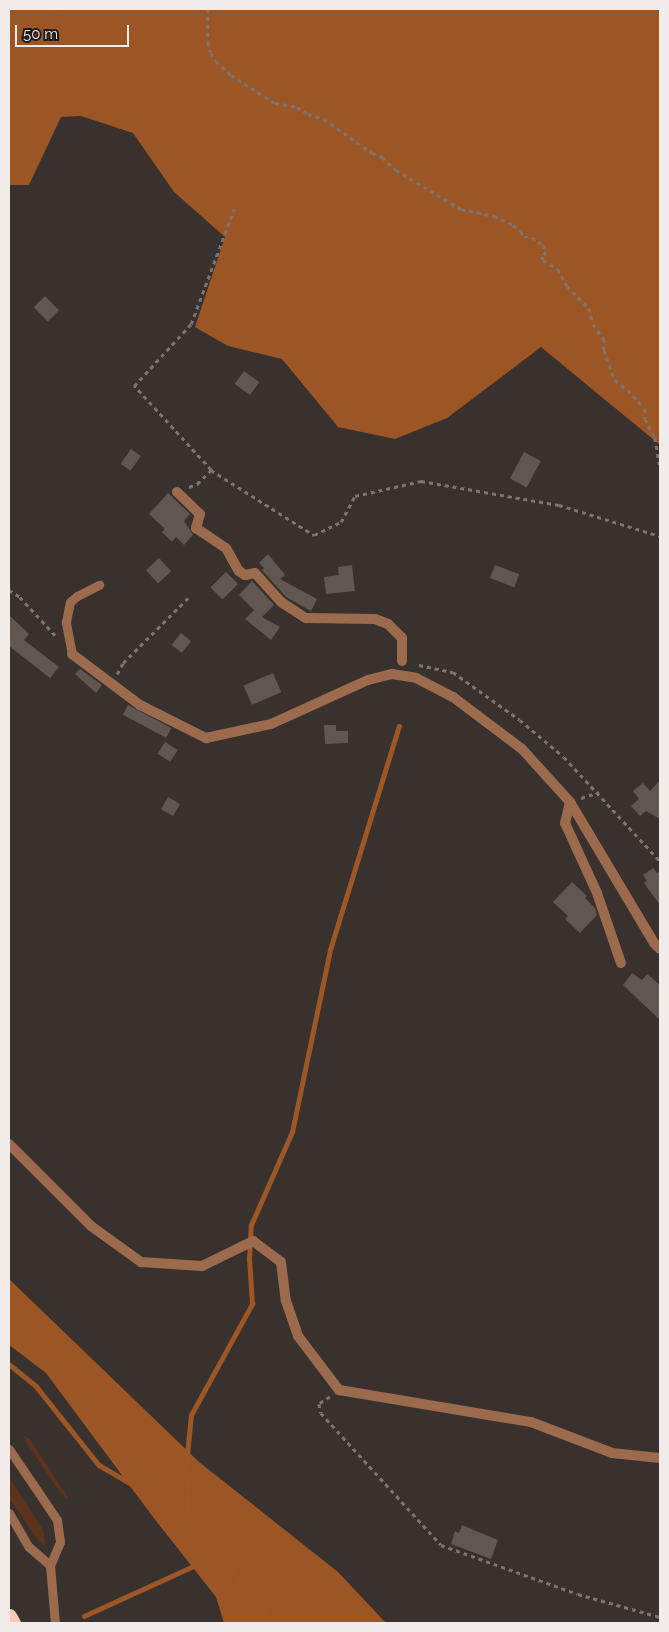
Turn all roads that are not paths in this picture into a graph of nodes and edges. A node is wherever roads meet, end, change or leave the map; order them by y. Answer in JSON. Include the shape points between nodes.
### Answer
{"nodes":[{"id":1,"x":177,"y":492,"type":"road end"},
{"id":2,"x":99,"y":585,"type":"dead end"},
{"id":3,"x":72,"y":654,"type":"joint"},
{"id":4,"x":402,"y":661,"type":"road end"},
{"id":5,"x":570,"y":802,"type":"junction"},
{"id":6,"x":660,"y":949,"type":"edge"},
{"id":7,"x":621,"y":963,"type":"dead end"},
{"id":8,"x":9,"y":1144,"type":"edge"},
{"id":9,"x":9,"y":1449,"type":"edge"},
{"id":10,"x":660,"y":1458,"type":"edge"},
{"id":11,"x":9,"y":1513,"type":"edge"},
{"id":12,"x":50,"y":1565,"type":"junction"},
{"id":13,"x":9,"y":1616,"type":"edge"},
{"id":14,"x":14,"y":1623,"type":"edge"},
{"id":15,"x":54,"y":1623,"type":"edge"}],
"edges":[{"from":1,"to":4,"type":"street","via":[[200,514],[196,528],[226,548],[240,571],[246,575],[255,573],[281,602],[306,618],[374,619],[388,624],[402,638]]},
{"from":2,"to":3,"type":"lane","via":[[70,602],[66,622]]},
{"from":3,"to":5,"type":"street","via":[[140,705],[206,738],[270,724],[368,680],[392,674],[416,678],[452,697],[490,724],[522,750]]},
{"from":5,"to":6,"type":"street"},
{"from":5,"to":7,"type":"street","via":[[565,823],[597,893]]},
{"from":8,"to":10,"type":"street","via":[[90,1226],[140,1262],[202,1266],[253,1241],[281,1262],[286,1301],[298,1336],[339,1390],[530,1422],[612,1453]]},
{"from":9,"to":12,"type":"lane","via":[[58,1520],[60,1542]]},
{"from":11,"to":12,"type":"lane","via":[[30,1547]]},
{"from":12,"to":15,"type":"lane"},
{"from":13,"to":14,"type":"highway"}]}
